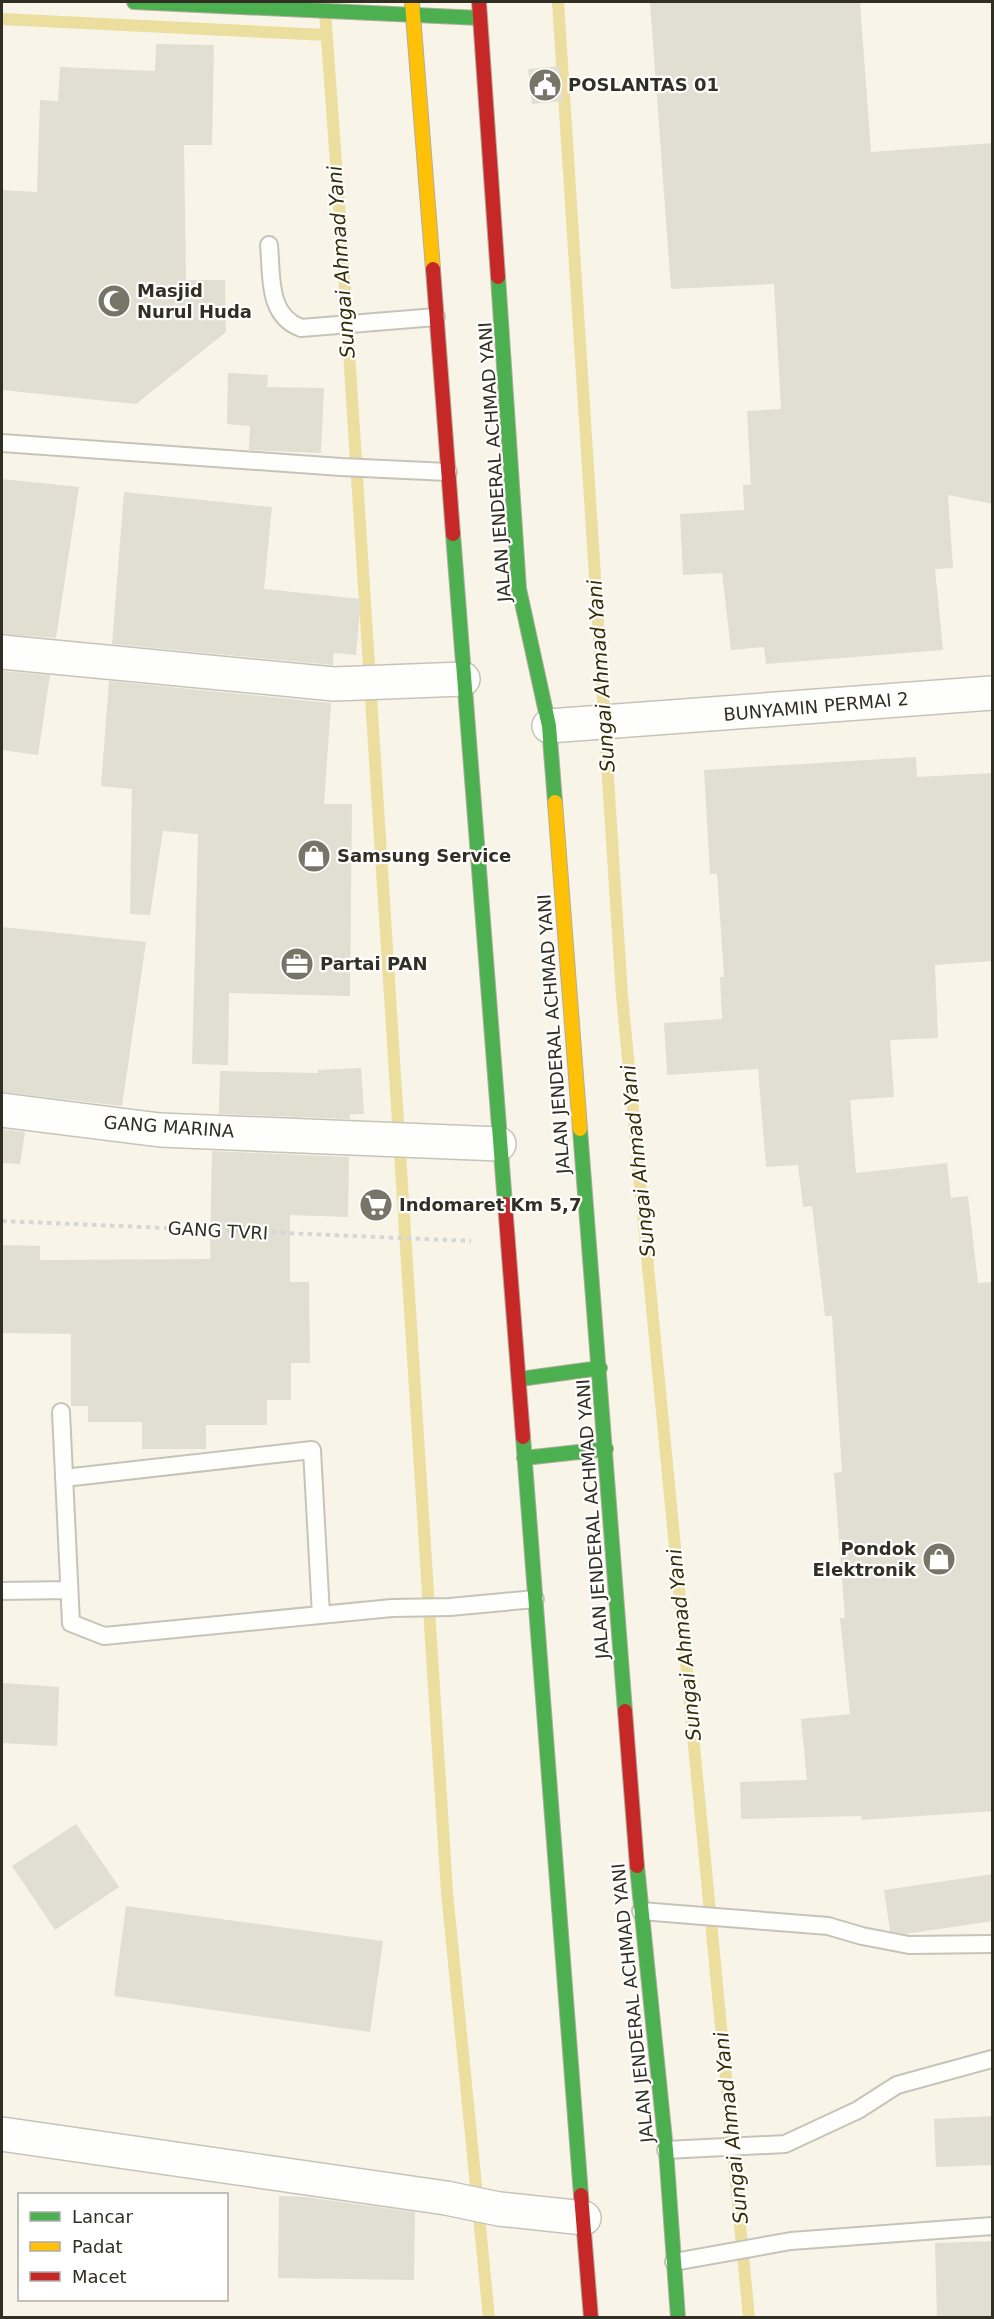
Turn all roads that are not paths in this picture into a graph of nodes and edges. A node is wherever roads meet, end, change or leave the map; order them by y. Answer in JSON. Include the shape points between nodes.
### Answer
{"nodes":[{"id":1,"x":134,"y":2,"type":"edge"},
{"id":2,"x":478,"y":2,"type":"edge"},
{"id":3,"x":413,"y":7,"type":"edge"},
{"id":4,"x":480,"y":18,"type":"junction"},
{"id":5,"x":269,"y":245,"type":"dead end"},
{"id":6,"x":436,"y":317,"type":"junction"},
{"id":7,"x":2,"y":443,"type":"edge"},
{"id":8,"x":448,"y":472,"type":"junction"},
{"id":9,"x":2,"y":652,"type":"edge"},
{"id":10,"x":464,"y":679,"type":"junction"},
{"id":11,"x":993,"y":693,"type":"edge"},
{"id":12,"x":549,"y":726,"type":"junction"},
{"id":13,"x":2,"y":1110,"type":"edge"},
{"id":14,"x":499,"y":1144,"type":"junction"},
{"id":15,"x":600,"y":1368,"type":"junction"},
{"id":16,"x":520,"y":1378,"type":"junction"},
{"id":17,"x":62,"y":1412,"type":"dead end"},
{"id":18,"x":606,"y":1449,"type":"junction"},
{"id":19,"x":524,"y":1458,"type":"junction"},
{"id":20,"x":64,"y":1478,"type":"junction"},
{"id":21,"x":68,"y":1590,"type":"junction"},
{"id":22,"x":2,"y":1591,"type":"edge"},
{"id":23,"x":535,"y":1599,"type":"junction"},
{"id":24,"x":321,"y":1615,"type":"junction"},
{"id":25,"x":641,"y":1911,"type":"junction"},
{"id":26,"x":993,"y":1944,"type":"edge"},
{"id":27,"x":993,"y":2059,"type":"edge"},
{"id":28,"x":2,"y":2134,"type":"edge"},
{"id":29,"x":666,"y":2150,"type":"junction"},
{"id":30,"x":584,"y":2218,"type":"junction"},
{"id":31,"x":993,"y":2226,"type":"edge"},
{"id":32,"x":674,"y":2262,"type":"junction"},
{"id":33,"x":591,"y":2318,"type":"edge"},
{"id":34,"x":678,"y":2318,"type":"edge"}],
"edges":[{"from":1,"to":3,"type":"main road","via":[[290,11]]},
{"from":2,"to":4,"type":"main road","name":"JALAN JENDERAL ACHMAD YANI"},
{"from":3,"to":4,"type":"main road"},
{"from":3,"to":6,"type":"main road"},
{"from":4,"to":12,"type":"main road","name":"JALAN JENDERAL ACHMAD YANI","via":[[519,589]]},
{"from":5,"to":6,"type":"lane","via":[[275,306],[281,316],[301,328]]},
{"from":6,"to":8,"type":"main road"},
{"from":7,"to":8,"type":"lane"},
{"from":8,"to":10,"type":"main road"},
{"from":9,"to":10,"type":"street","via":[[334,684]]},
{"from":10,"to":14,"type":"main road"},
{"from":11,"to":12,"type":"street","name":"BUNYAMIN PERMAI 2"},
{"from":12,"to":15,"type":"main road","name":"JALAN JENDERAL ACHMAD YANI"},
{"from":13,"to":14,"type":"street","name":"GANG MARINA","via":[[160,1130]]},
{"from":14,"to":16,"type":"main road"},
{"from":15,"to":16,"type":"main road"},
{"from":15,"to":18,"type":"main road","name":"JALAN JENDERAL ACHMAD YANI"},
{"from":16,"to":19,"type":"main road"},
{"from":17,"to":20,"type":"lane"},
{"from":18,"to":19,"type":"main road"},
{"from":18,"to":25,"type":"main road","name":"JALAN JENDERAL ACHMAD YANI"},
{"from":19,"to":23,"type":"main road"},
{"from":20,"to":21,"type":"lane"},
{"from":20,"to":24,"type":"lane","via":[[312,1450]]},
{"from":21,"to":22,"type":"lane"},
{"from":21,"to":24,"type":"lane","via":[[71,1623],[104,1636]]},
{"from":23,"to":24,"type":"lane"},
{"from":23,"to":30,"type":"main road"},
{"from":25,"to":26,"type":"lane","via":[[828,1926],[909,1945]]},
{"from":25,"to":29,"type":"main road","name":"JALAN JENDERAL ACHMAD YANI"},
{"from":27,"to":29,"type":"lane","via":[[897,2085],[858,2110],[785,2144]]},
{"from":28,"to":30,"type":"street","via":[[499,2209]]},
{"from":29,"to":32,"type":"main road","name":"JALAN JENDERAL ACHMAD YANI"},
{"from":30,"to":33,"type":"main road"},
{"from":31,"to":32,"type":"lane","via":[[791,2241]]},
{"from":32,"to":34,"type":"main road","name":"JALAN JENDERAL ACHMAD YANI"}]}
